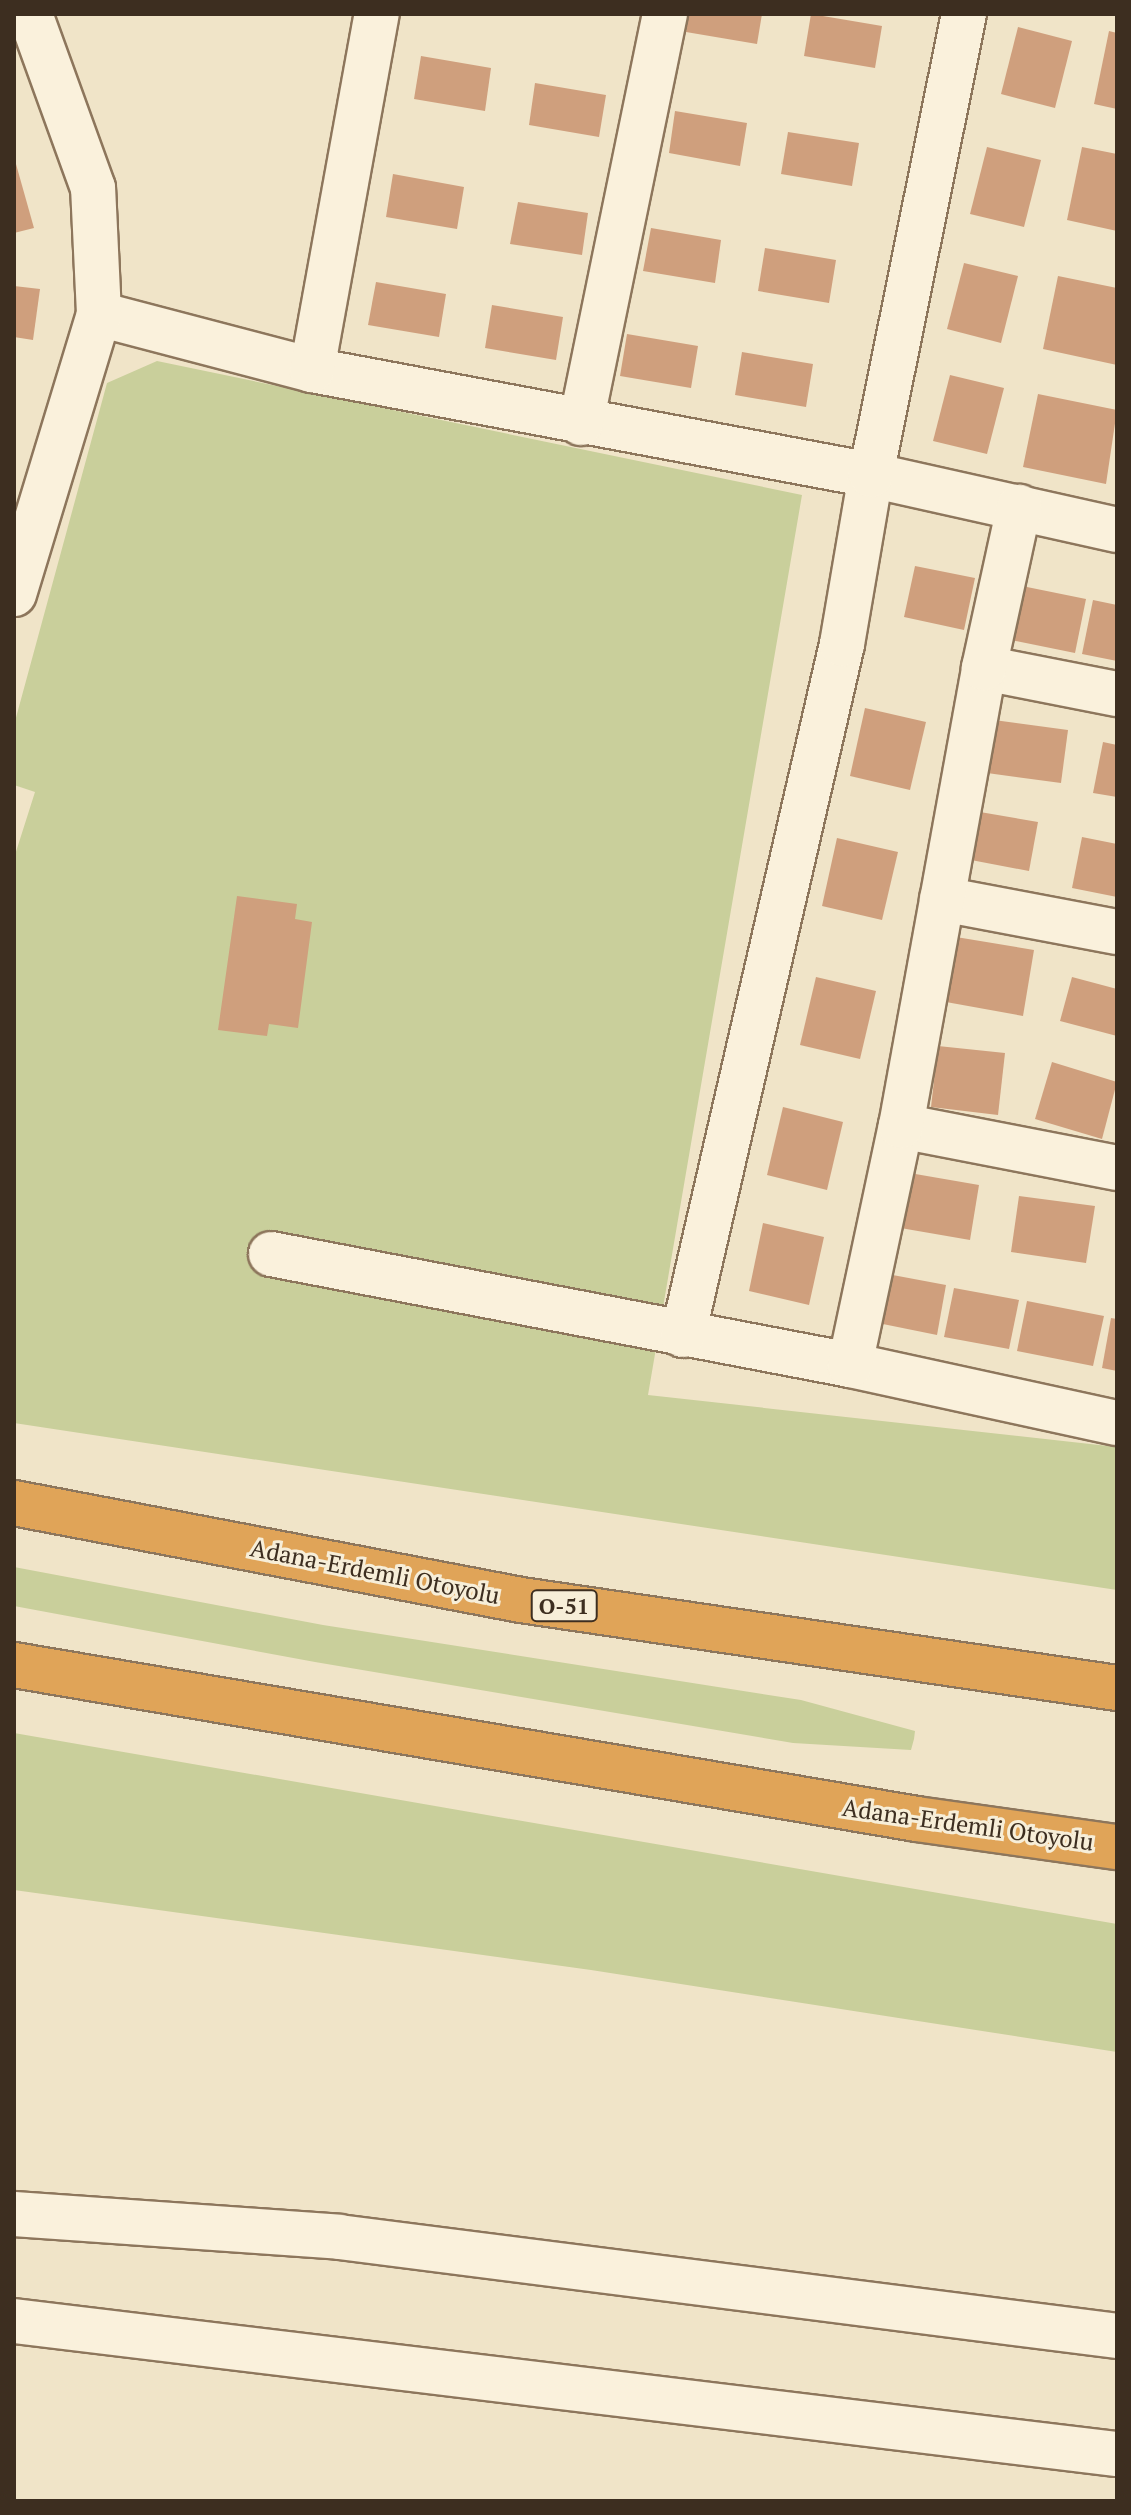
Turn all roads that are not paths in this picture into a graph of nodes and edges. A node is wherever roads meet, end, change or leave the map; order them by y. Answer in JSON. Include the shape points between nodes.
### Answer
{"nodes":[{"id":1,"x":30,"y":14,"type":"edge"},
{"id":2,"x":377,"y":14,"type":"edge"},
{"id":3,"x":665,"y":14,"type":"edge"},
{"id":4,"x":964,"y":14,"type":"edge"},
{"id":5,"x":99,"y":314,"type":"junction"},
{"id":6,"x":312,"y":370,"type":"junction"},
{"id":7,"x":581,"y":423,"type":"junction"},
{"id":8,"x":871,"y":475,"type":"junction"},
{"id":9,"x":1019,"y":507,"type":"junction"},
{"id":10,"x":1117,"y":530,"type":"edge"},
{"id":11,"x":14,"y":594,"type":"edge"},
{"id":12,"x":984,"y":668,"type":"junction"},
{"id":13,"x":1117,"y":694,"type":"edge"},
{"id":14,"x":942,"y":899,"type":"junction"},
{"id":15,"x":1117,"y":932,"type":"edge"},
{"id":16,"x":901,"y":1126,"type":"junction"},
{"id":17,"x":1117,"y":1168,"type":"edge"},
{"id":18,"x":271,"y":1254,"type":"dead end"},
{"id":19,"x":683,"y":1335,"type":"junction"},
{"id":20,"x":850,"y":1365,"type":"junction"},
{"id":21,"x":1117,"y":1423,"type":"edge"},
{"id":22,"x":14,"y":1503,"type":"edge"},
{"id":23,"x":14,"y":1665,"type":"edge"},
{"id":24,"x":1117,"y":1688,"type":"edge"},
{"id":25,"x":1117,"y":1847,"type":"edge"},
{"id":26,"x":14,"y":2214,"type":"edge"},
{"id":27,"x":14,"y":2321,"type":"edge"},
{"id":28,"x":1117,"y":2336,"type":"edge"},
{"id":29,"x":1117,"y":2454,"type":"edge"}],
"edges":[{"from":1,"to":5,"type":"street","via":[[93,188]]},
{"from":2,"to":6,"type":"street"},
{"from":3,"to":7,"type":"street"},
{"from":4,"to":8,"type":"street"},
{"from":5,"to":6,"type":"street"},
{"from":5,"to":11,"type":"street"},
{"from":6,"to":7,"type":"street"},
{"from":7,"to":8,"type":"street"},
{"from":8,"to":9,"type":"street"},
{"from":8,"to":19,"type":"street","via":[[842,644]]},
{"from":9,"to":10,"type":"street"},
{"from":9,"to":12,"type":"street"},
{"from":12,"to":13,"type":"street"},
{"from":12,"to":14,"type":"street"},
{"from":14,"to":15,"type":"street"},
{"from":14,"to":16,"type":"street"},
{"from":16,"to":17,"type":"street"},
{"from":16,"to":20,"type":"street"},
{"from":18,"to":19,"type":"street"},
{"from":19,"to":20,"type":"street"},
{"from":20,"to":21,"type":"street"},
{"from":22,"to":24,"type":"highway","name":"Adana-Erdemli Otoyolu","number":"O-51","via":[[521,1600]]},
{"from":23,"to":25,"type":"highway","name":"Adana-Erdemli Otoyolu","via":[[901,1817]]},
{"from":26,"to":28,"type":"street","via":[[339,2237]]},
{"from":27,"to":29,"type":"street"}]}
